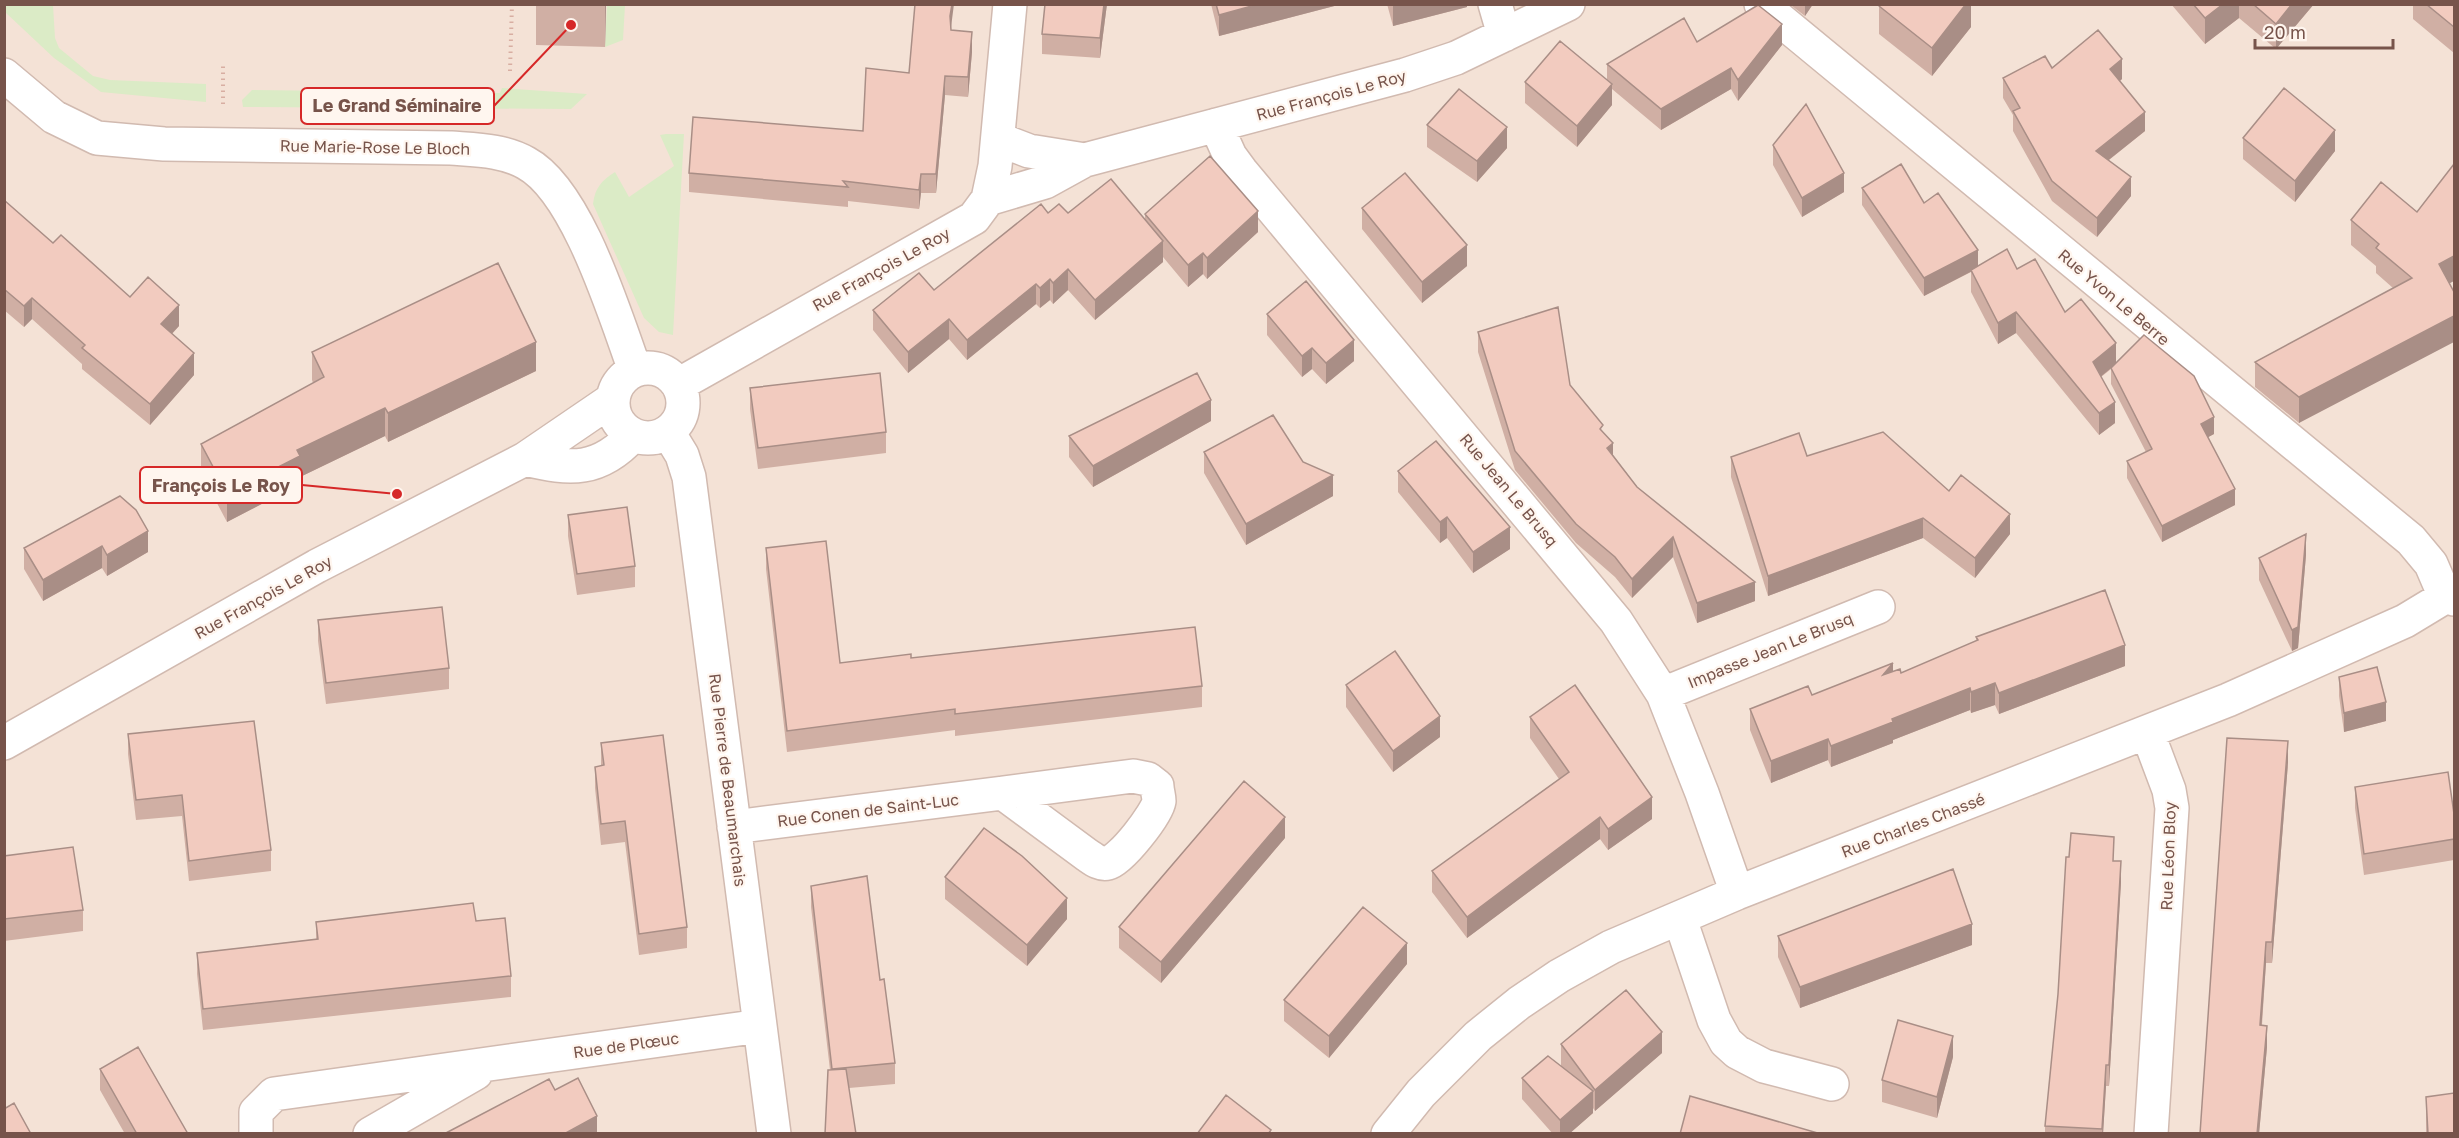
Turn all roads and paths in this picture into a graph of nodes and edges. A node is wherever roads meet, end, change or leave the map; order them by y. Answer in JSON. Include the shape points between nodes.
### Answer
{"nodes":[{"id":1,"x":512,"y":4,"type":"edge"},
{"id":2,"x":1010,"y":4,"type":"edge"},
{"id":3,"x":1495,"y":4,"type":"edge"},
{"id":4,"x":1568,"y":4,"type":"edge"},
{"id":5,"x":1761,"y":4,"type":"edge"},
{"id":6,"x":1504,"y":35,"type":"junction"},
{"id":7,"x":510,"y":71,"type":"dead end"},
{"id":8,"x":4,"y":75,"type":"edge"},
{"id":9,"x":1216,"y":125,"type":"junction"},
{"id":10,"x":998,"y":139,"type":"junction"},
{"id":11,"x":1085,"y":160,"type":"junction"},
{"id":12,"x":988,"y":199,"type":"junction"},
{"id":13,"x":635,"y":370,"type":"junction"},
{"id":14,"x":678,"y":385,"type":"junction"},
{"id":15,"x":613,"y":399,"type":"junction"},
{"id":16,"x":668,"y":432,"type":"junction"},
{"id":17,"x":633,"y":435,"type":"junction"},
{"id":18,"x":525,"y":459,"type":"junction"},
{"id":19,"x":2451,"y":597,"type":"edge"},
{"id":20,"x":1878,"y":607,"type":"dead end"},
{"id":21,"x":1663,"y":694,"type":"junction"},
{"id":22,"x":2148,"y":734,"type":"junction"},
{"id":23,"x":4,"y":743,"type":"edge"},
{"id":24,"x":1003,"y":793,"type":"dead end"},
{"id":25,"x":734,"y":827,"type":"junction"},
{"id":26,"x":1737,"y":893,"type":"junction"},
{"id":27,"x":1680,"y":919,"type":"junction"},
{"id":28,"x":760,"y":1026,"type":"junction"},
{"id":29,"x":491,"y":1064,"type":"junction"},
{"id":30,"x":1832,"y":1084,"type":"dead end"},
{"id":31,"x":256,"y":1134,"type":"edge"},
{"id":32,"x":369,"y":1134,"type":"edge"},
{"id":33,"x":774,"y":1134,"type":"edge"},
{"id":34,"x":1388,"y":1134,"type":"edge"},
{"id":35,"x":2151,"y":1134,"type":"edge"}],
"edges":[{"from":1,"to":7,"type":"path"},
{"from":2,"to":10,"type":"street"},
{"from":3,"to":6,"type":"street"},
{"from":4,"to":6,"type":"street","name":"Rue François Le Roy"},
{"from":5,"to":19,"type":"street","name":"Rue Yvon Le Berre","via":[[2411,540]]},
{"from":6,"to":9,"type":"street","name":"Rue François Le Roy","via":[[1456,58],[1405,75]]},
{"from":8,"to":13,"type":"street","name":"Rue Marie-Rose Le Bloch","via":[[54,117],[96,138],[156,144],[451,148],[494,151],[527,163],[553,184],[565,203],[605,287]]},
{"from":9,"to":11,"type":"street","name":"Rue François Le Roy"},
{"from":9,"to":21,"type":"street","name":"Rue Jean Le Brusq","via":[[1241,171],[1592,590]]},
{"from":10,"to":11,"type":"street","name":"Rue François Le Roy","via":[[1029,151]]},
{"from":10,"to":12,"type":"street"},
{"from":11,"to":12,"type":"street","name":"Rue François Le Roy","via":[[1045,182]]},
{"from":12,"to":14,"type":"street","name":"Rue François Le Roy","via":[[974,218]]},
{"from":13,"to":14,"type":"street","via":[[654,369]]},
{"from":13,"to":15,"type":"street","via":[[620,382]]},
{"from":14,"to":16,"type":"street","via":[[682,410]]},
{"from":15,"to":17,"type":"street","via":[[617,420]]},
{"from":15,"to":18,"type":"street","name":"Rue François Le Roy"},
{"from":16,"to":17,"type":"street","via":[[651,438]]},
{"from":16,"to":25,"type":"street","name":"Rue Pierre de Beaumarchais","via":[[689,477]]},
{"from":17,"to":18,"type":"street","via":[[608,457],[576,467]]},
{"from":18,"to":23,"type":"street","name":"Rue François Le Roy","via":[[317,566]]},
{"from":19,"to":22,"type":"street"},
{"from":20,"to":21,"type":"street","name":"Impasse Jean Le Brusq"},
{"from":21,"to":26,"type":"street","name":"Rue Jean Le Brusq"},
{"from":22,"to":26,"type":"street","name":"Rue Charles Chassé"},
{"from":22,"to":35,"type":"street","name":"Rue Léon Bloy","via":[[2172,808]]},
{"from":24,"to":25,"type":"street","name":"Rue Conen de Saint-Luc"},
{"from":25,"to":28,"type":"street","name":"Rue Pierre de Beaumarchais"},
{"from":26,"to":27,"type":"street","name":"Rue Charles Chassé"},
{"from":27,"to":30,"type":"street","via":[[1714,1020],[1726,1042],[1764,1066]]},
{"from":27,"to":34,"type":"street","name":"Rue Charles Chassé","via":[[1611,947],[1519,1003],[1446,1066]]},
{"from":28,"to":29,"type":"street","name":"Rue de Plœuc"},
{"from":28,"to":33,"type":"street","name":"Rue Pierre de Beaumarchais"},
{"from":29,"to":31,"type":"street","name":"Rue de Plœuc","via":[[274,1094],[256,1112]]},
{"from":29,"to":32,"type":"street","name":"Rue de Plœuc"}]}
